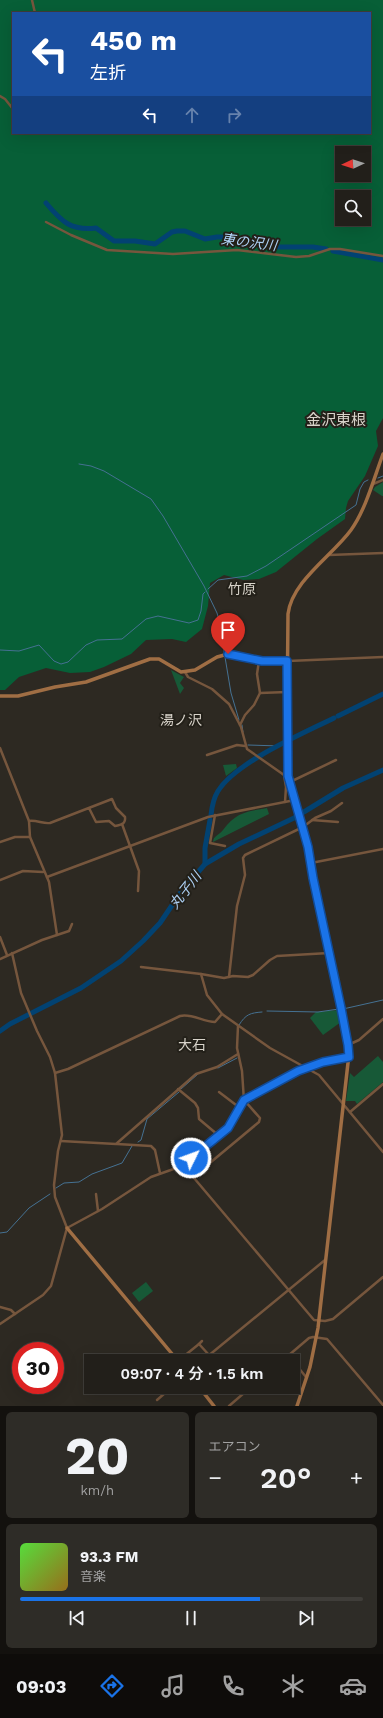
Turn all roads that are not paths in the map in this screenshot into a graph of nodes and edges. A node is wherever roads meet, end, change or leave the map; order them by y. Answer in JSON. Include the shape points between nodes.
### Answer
{"nodes":[{"id":1,"x":32,"y":0,"type":"edge"},
{"id":2,"x":35,"y":12,"type":"edge"},
{"id":3,"x":0,"y":96,"type":"edge"},
{"id":4,"x":12,"y":108,"type":"edge"},
{"id":5,"x":46,"y":222,"type":"dead end"},
{"id":6,"x":383,"y":256,"type":"edge"},
{"id":7,"x":383,"y":454,"type":"edge"},
{"id":8,"x":383,"y":480,"type":"edge"},
{"id":9,"x":371,"y":485,"type":"junction"},
{"id":10,"x":383,"y":553,"type":"edge"},
{"id":11,"x":329,"y":555,"type":"junction"},
{"id":12,"x":383,"y":657,"type":"edge"},
{"id":13,"x":259,"y":661,"type":"junction"},
{"id":14,"x":287,"y":661,"type":"junction"},
{"id":15,"x":185,"y":672,"type":"junction"},
{"id":16,"x":287,"y":692,"type":"junction"},
{"id":17,"x":260,"y":693,"type":"junction"},
{"id":18,"x":0,"y":696,"type":"edge"},
{"id":19,"x":240,"y":725,"type":"junction"},
{"id":20,"x":245,"y":746,"type":"junction"},
{"id":21,"x":0,"y":748,"type":"edge"},
{"id":22,"x":207,"y":755,"type":"dead end"},
{"id":23,"x":336,"y":760,"type":"dead end"},
{"id":24,"x":284,"y":775,"type":"junction"},
{"id":25,"x":288,"y":776,"type":"junction"},
{"id":26,"x":290,"y":782,"type":"junction"},
{"id":27,"x":285,"y":802,"type":"junction"},
{"id":28,"x":295,"y":802,"type":"junction"},
{"id":29,"x":342,"y":803,"type":"dead end"},
{"id":30,"x":89,"y":808,"type":"junction"},
{"id":31,"x":215,"y":815,"type":"junction"},
{"id":32,"x":29,"y":820,"type":"junction"},
{"id":33,"x":312,"y":820,"type":"junction"},
{"id":34,"x":338,"y":822,"type":"dead end"},
{"id":35,"x":122,"y":824,"type":"junction"},
{"id":36,"x":303,"y":827,"type":"junction"},
{"id":37,"x":30,"y":837,"type":"junction"},
{"id":38,"x":0,"y":842,"type":"edge"},
{"id":39,"x":130,"y":846,"type":"junction"},
{"id":40,"x":225,"y":846,"type":"dead end"},
{"id":41,"x":383,"y":849,"type":"edge"},
{"id":42,"x":311,"y":864,"type":"junction"},
{"id":43,"x":44,"y":872,"type":"junction"},
{"id":44,"x":47,"y":877,"type":"junction"},
{"id":45,"x":0,"y":880,"type":"edge"},
{"id":46,"x":138,"y":891,"type":"dead end"},
{"id":47,"x":72,"y":924,"type":"dead end"},
{"id":48,"x":56,"y":935,"type":"junction"},
{"id":49,"x":0,"y":937,"type":"edge"},
{"id":50,"x":12,"y":953,"type":"junction"},
{"id":51,"x":329,"y":953,"type":"junction"},
{"id":52,"x":7,"y":956,"type":"junction"},
{"id":53,"x":0,"y":959,"type":"edge"},
{"id":54,"x":140,"y":968,"type":"dead end"},
{"id":55,"x":201,"y":974,"type":"junction"},
{"id":56,"x":230,"y":977,"type":"junction"},
{"id":57,"x":222,"y":1014,"type":"junction"},
{"id":58,"x":383,"y":1019,"type":"edge"},
{"id":59,"x":238,"y":1026,"type":"junction"},
{"id":60,"x":348,"y":1045,"type":"junction"},
{"id":61,"x":238,"y":1054,"type":"junction"},
{"id":62,"x":349,"y":1057,"type":"junction"},
{"id":63,"x":306,"y":1068,"type":"junction"},
{"id":64,"x":55,"y":1073,"type":"junction"},
{"id":65,"x":383,"y":1084,"type":"edge"},
{"id":66,"x":178,"y":1089,"type":"junction"},
{"id":67,"x":219,"y":1092,"type":"dead end"},
{"id":68,"x":244,"y":1100,"type":"junction"},
{"id":69,"x":344,"y":1104,"type":"junction"},
{"id":70,"x":240,"y":1108,"type":"junction"},
{"id":71,"x":350,"y":1112,"type":"junction"},
{"id":72,"x":218,"y":1135,"type":"junction"},
{"id":73,"x":61,"y":1140,"type":"junction"},
{"id":74,"x":116,"y":1144,"type":"junction"},
{"id":75,"x":383,"y":1152,"type":"edge"},
{"id":76,"x":182,"y":1166,"type":"junction"},
{"id":77,"x":160,"y":1173,"type":"junction"},
{"id":78,"x":193,"y":1176,"type":"junction"},
{"id":79,"x":96,"y":1194,"type":"dead end"},
{"id":80,"x":98,"y":1211,"type":"junction"},
{"id":81,"x":66,"y":1228,"type":"junction"},
{"id":82,"x":325,"y":1260,"type":"junction"},
{"id":83,"x":383,"y":1277,"type":"edge"},
{"id":84,"x":288,"y":1289,"type":"junction"},
{"id":85,"x":0,"y":1307,"type":"edge"},
{"id":86,"x":15,"y":1314,"type":"junction"},
{"id":87,"x":319,"y":1321,"type":"junction"},
{"id":88,"x":0,"y":1324,"type":"edge"},
{"id":89,"x":316,"y":1337,"type":"junction"},
{"id":90,"x":202,"y":1341,"type":"dead end"},
{"id":91,"x":199,"y":1344,"type":"junction"},
{"id":92,"x":172,"y":1354,"type":"edge"},
{"id":93,"x":187,"y":1354,"type":"edge"},
{"id":94,"x":207,"y":1354,"type":"edge"},
{"id":95,"x":211,"y":1354,"type":"edge"},
{"id":96,"x":290,"y":1354,"type":"edge"},
{"id":97,"x":300,"y":1369,"type":"edge"},
{"id":98,"x":307,"y":1377,"type":"junction"},
{"id":99,"x":164,"y":1394,"type":"edge"},
{"id":100,"x":205,"y":1394,"type":"edge"},
{"id":101,"x":243,"y":1394,"type":"edge"},
{"id":102,"x":157,"y":1400,"type":"dead end"},
{"id":103,"x":383,"y":1404,"type":"edge"},
{"id":104,"x":214,"y":1406,"type":"edge"},
{"id":105,"x":229,"y":1406,"type":"edge"},
{"id":106,"x":297,"y":1406,"type":"edge"}],
"edges":[{"from":1,"to":2,"type":"street"},
{"from":3,"to":4,"type":"street"},
{"from":5,"to":6,"type":"street","via":[[107,250],[174,254],[238,250],[296,257],[340,249]]},
{"from":7,"to":9,"type":"street"},
{"from":8,"to":9,"type":"street"},
{"from":9,"to":11,"type":"street","via":[[351,530]]},
{"from":10,"to":11,"type":"street"},
{"from":11,"to":14,"type":"street","via":[[301,584],[291,599],[288,614]]},
{"from":12,"to":14,"type":"street"},
{"from":13,"to":14,"type":"street"},
{"from":13,"to":15,"type":"street","via":[[233,654],[222,655],[195,670]]},
{"from":13,"to":17,"type":"street","via":[[257,674]]},
{"from":14,"to":16,"type":"street"},
{"from":15,"to":18,"type":"street","via":[[176,670],[159,659],[150,659],[86,682],[18,696]]},
{"from":15,"to":19,"type":"street","via":[[188,677],[220,695],[229,704]]},
{"from":16,"to":17,"type":"street"},
{"from":16,"to":25,"type":"street"},
{"from":17,"to":19,"type":"street"},
{"from":19,"to":20,"type":"street"},
{"from":20,"to":22,"type":"street","via":[[237,745]]},
{"from":20,"to":24,"type":"street"},
{"from":21,"to":32,"type":"street"},
{"from":23,"to":26,"type":"street"},
{"from":24,"to":25,"type":"street"},
{"from":24,"to":27,"type":"street"},
{"from":25,"to":26,"type":"street"},
{"from":26,"to":28,"type":"street"},
{"from":27,"to":28,"type":"street"},
{"from":27,"to":31,"type":"street"},
{"from":28,"to":36,"type":"street"},
{"from":29,"to":33,"type":"street"},
{"from":30,"to":32,"type":"street","via":[[46,824]]},
{"from":30,"to":35,"type":"street","via":[[96,822],[108,821],[115,826]]},
{"from":30,"to":35,"type":"street","via":[[112,799],[116,808],[125,817]]},
{"from":31,"to":39,"type":"street"},
{"from":31,"to":40,"type":"street","via":[[210,844]]},
{"from":32,"to":37,"type":"street"},
{"from":33,"to":34,"type":"street"},
{"from":33,"to":36,"type":"street"},
{"from":35,"to":39,"type":"street"},
{"from":36,"to":42,"type":"street"},
{"from":36,"to":56,"type":"street","via":[[243,858],[245,875],[237,906]]},
{"from":37,"to":38,"type":"street","via":[[15,837]]},
{"from":37,"to":43,"type":"street"},
{"from":39,"to":44,"type":"street"},
{"from":39,"to":46,"type":"street","via":[[139,871]]},
{"from":41,"to":42,"type":"street"},
{"from":42,"to":51,"type":"street"},
{"from":43,"to":44,"type":"street"},
{"from":43,"to":45,"type":"street","via":[[23,871]]},
{"from":44,"to":48,"type":"street","via":[[51,889]]},
{"from":47,"to":48,"type":"street","via":[[70,931]]},
{"from":48,"to":50,"type":"street"},
{"from":49,"to":52,"type":"street"},
{"from":50,"to":52,"type":"street"},
{"from":50,"to":64,"type":"street","via":[[25,1004]]},
{"from":51,"to":56,"type":"street","via":[[277,956],[253,975]]},
{"from":51,"to":60,"type":"street"},
{"from":52,"to":53,"type":"street"},
{"from":54,"to":55,"type":"street"},
{"from":55,"to":56,"type":"street","via":[[219,978]]},
{"from":55,"to":57,"type":"street","via":[[207,995]]},
{"from":57,"to":59,"type":"street"},
{"from":57,"to":64,"type":"street","via":[[215,1022],[187,1015],[180,1016]]},
{"from":58,"to":60,"type":"street"},
{"from":59,"to":61,"type":"street"},
{"from":59,"to":63,"type":"street"},
{"from":60,"to":62,"type":"street"},
{"from":61,"to":66,"type":"street","via":[[196,1074]]},
{"from":61,"to":68,"type":"street"},
{"from":62,"to":63,"type":"street"},
{"from":62,"to":69,"type":"street"},
{"from":63,"to":68,"type":"street"},
{"from":63,"to":69,"type":"street","via":[[319,1075]]},
{"from":64,"to":73,"type":"street","via":[[61,1115]]},
{"from":65,"to":71,"type":"street"},
{"from":66,"to":72,"type":"street","via":[[198,1107],[199,1119]]},
{"from":66,"to":74,"type":"street"},
{"from":67,"to":70,"type":"street"},
{"from":68,"to":70,"type":"street"},
{"from":68,"to":78,"type":"street","via":[[260,1118],[259,1122]]},
{"from":69,"to":71,"type":"street"},
{"from":69,"to":82,"type":"street"},
{"from":70,"to":72,"type":"street","via":[[228,1128]]},
{"from":71,"to":75,"type":"street"},
{"from":72,"to":76,"type":"street"},
{"from":73,"to":74,"type":"street"},
{"from":73,"to":81,"type":"street","via":[[54,1185],[55,1197]]},
{"from":74,"to":77,"type":"street","via":[[151,1146],[155,1150]]},
{"from":76,"to":77,"type":"street"},
{"from":76,"to":78,"type":"street"},
{"from":77,"to":80,"type":"street"},
{"from":78,"to":84,"type":"street"},
{"from":79,"to":80,"type":"street"},
{"from":80,"to":81,"type":"street"},
{"from":81,"to":86,"type":"street","via":[[51,1286],[43,1295]]},
{"from":81,"to":92,"type":"street"},
{"from":82,"to":84,"type":"street"},
{"from":82,"to":87,"type":"street"},
{"from":83,"to":87,"type":"street","via":[[332,1319]]},
{"from":84,"to":87,"type":"street","via":[[312,1318]]},
{"from":84,"to":95,"type":"street"},
{"from":85,"to":86,"type":"street"},
{"from":86,"to":88,"type":"street"},
{"from":87,"to":89,"type":"street"},
{"from":89,"to":96,"type":"street","via":[[309,1338]]},
{"from":89,"to":98,"type":"street"},
{"from":89,"to":103,"type":"street","via":[[330,1341]]},
{"from":90,"to":91,"type":"street"},
{"from":91,"to":93,"type":"street"},
{"from":91,"to":94,"type":"street"},
{"from":97,"to":98,"type":"street"},
{"from":98,"to":106,"type":"street"},
{"from":99,"to":102,"type":"street"},
{"from":100,"to":104,"type":"street"},
{"from":101,"to":105,"type":"street"}]}
